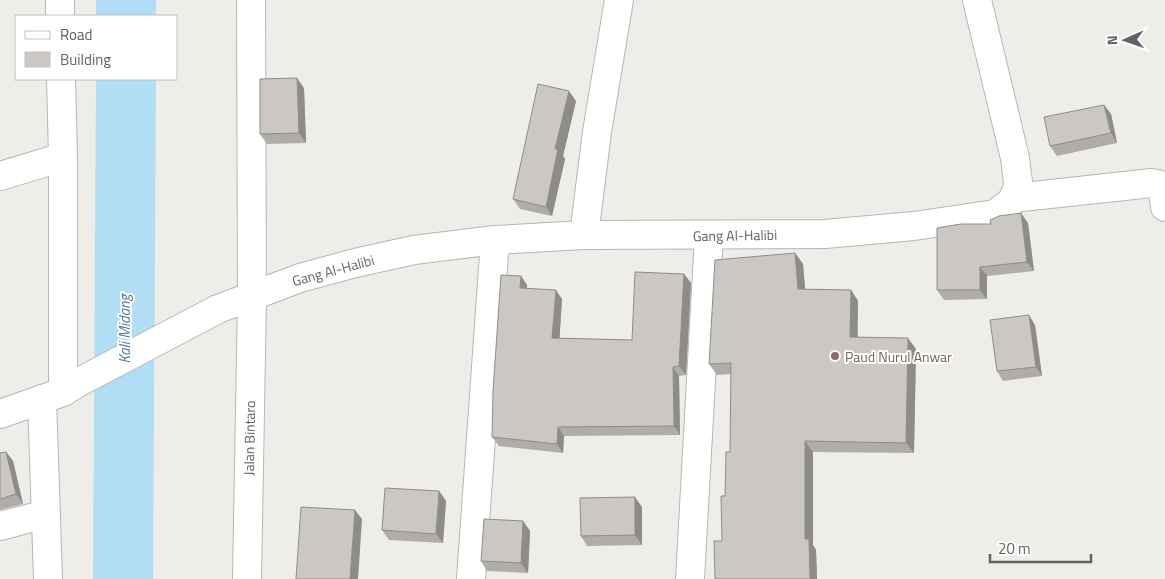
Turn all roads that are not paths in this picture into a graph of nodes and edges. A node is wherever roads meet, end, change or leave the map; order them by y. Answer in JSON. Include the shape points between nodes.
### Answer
{"nodes":[{"id":1,"x":60,"y":0,"type":"edge"},
{"id":2,"x":251,"y":0,"type":"edge"},
{"id":3,"x":619,"y":0,"type":"edge"},
{"id":4,"x":977,"y":0,"type":"edge"},
{"id":5,"x":60,"y":15,"type":"edge"},
{"id":6,"x":62,"y":80,"type":"edge"},
{"id":7,"x":63,"y":157,"type":"junction"},
{"id":8,"x":0,"y":176,"type":"edge"},
{"id":9,"x":1014,"y":198,"type":"junction"},
{"id":10,"x":1165,"y":207,"type":"edge"},
{"id":11,"x":584,"y":235,"type":"junction"},
{"id":12,"x":709,"y":236,"type":"junction"},
{"id":13,"x":495,"y":240,"type":"junction"},
{"id":14,"x":252,"y":297,"type":"junction"},
{"id":15,"x":62,"y":391,"type":"junction"},
{"id":16,"x":0,"y":414,"type":"edge"},
{"id":17,"x":46,"y":514,"type":"junction"},
{"id":18,"x":0,"y":526,"type":"edge"},
{"id":19,"x":48,"y":579,"type":"edge"},
{"id":20,"x":246,"y":579,"type":"edge"},
{"id":21,"x":471,"y":579,"type":"edge"},
{"id":22,"x":690,"y":579,"type":"edge"}],
"edges":[{"from":1,"to":5,"type":"street"},
{"from":2,"to":14,"type":"street","name":"Jalan Bintaro"},
{"from":3,"to":11,"type":"street"},
{"from":4,"to":9,"type":"street","via":[[1017,172]]},
{"from":6,"to":7,"type":"street"},
{"from":7,"to":8,"type":"street"},
{"from":7,"to":15,"type":"street"},
{"from":9,"to":10,"type":"street","via":[[1152,183],[1163,187]]},
{"from":9,"to":12,"type":"street","name":"Gang Al-Halibi","via":[[995,214],[914,226],[825,234]]},
{"from":11,"to":12,"type":"street","name":"Gang Al-Halibi"},
{"from":11,"to":13,"type":"street","name":"Gang Al-Halibi"},
{"from":12,"to":22,"type":"street"},
{"from":13,"to":14,"type":"street","name":"Gang Al-Halibi","via":[[414,250],[356,263],[300,278]]},
{"from":13,"to":21,"type":"street"},
{"from":14,"to":15,"type":"street","name":"Gang Al-Halibi","via":[[218,309]]},
{"from":14,"to":20,"type":"street","name":"Jalan Bintaro"},
{"from":15,"to":16,"type":"street","name":"Gang Al-Halibi"},
{"from":15,"to":17,"type":"street"},
{"from":17,"to":18,"type":"street"},
{"from":17,"to":19,"type":"street"}]}
